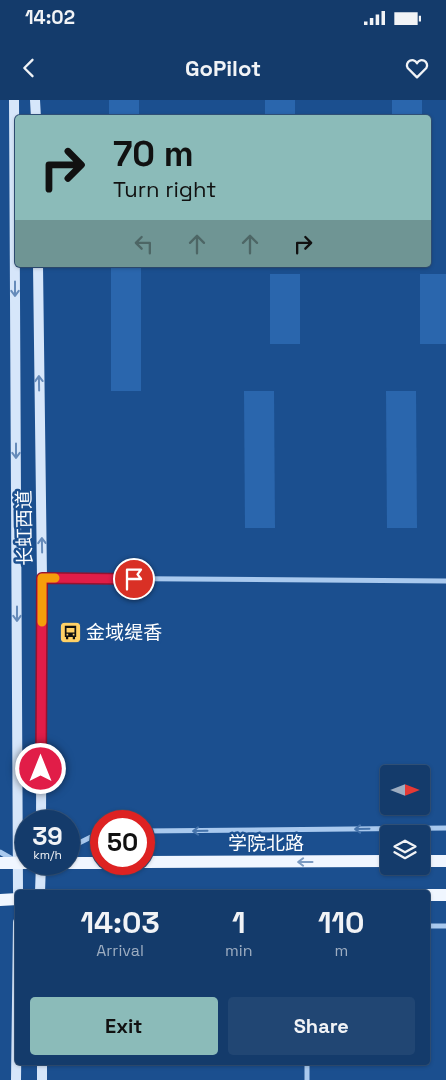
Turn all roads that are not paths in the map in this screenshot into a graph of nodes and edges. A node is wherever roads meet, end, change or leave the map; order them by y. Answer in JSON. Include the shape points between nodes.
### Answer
{"nodes":[{"id":1,"x":14,"y":100,"type":"edge"},
{"id":2,"x":35,"y":100,"type":"edge"},
{"id":3,"x":36,"y":115,"type":"edge"},
{"id":4,"x":15,"y":195,"type":"edge"},
{"id":5,"x":16,"y":267,"type":"edge"},
{"id":6,"x":38,"y":267,"type":"edge"},
{"id":7,"x":42,"y":578,"type":"junction"},
{"id":8,"x":446,"y":581,"type":"edge"},
{"id":9,"x":21,"y":810,"type":"edge"},
{"id":10,"x":41,"y":810,"type":"edge"},
{"id":11,"x":446,"y":828,"type":"edge"},
{"id":12,"x":155,"y":831,"type":"edge"},
{"id":13,"x":0,"y":852,"type":"edge"},
{"id":14,"x":15,"y":860,"type":"edge"},
{"id":15,"x":380,"y":861,"type":"edge"},
{"id":16,"x":430,"y":861,"type":"edge"},
{"id":17,"x":446,"y":861,"type":"edge"},
{"id":18,"x":0,"y":862,"type":"edge"},
{"id":19,"x":155,"y":862,"type":"edge"},
{"id":20,"x":15,"y":863,"type":"edge"},
{"id":21,"x":20,"y":875,"type":"edge"},
{"id":22,"x":41,"y":875,"type":"edge"},
{"id":23,"x":18,"y":890,"type":"edge"},
{"id":24,"x":40,"y":890,"type":"edge"},
{"id":25,"x":430,"y":895,"type":"edge"},
{"id":26,"x":446,"y":895,"type":"edge"},
{"id":27,"x":0,"y":900,"type":"edge"},
{"id":28,"x":15,"y":900,"type":"edge"},
{"id":29,"x":15,"y":901,"type":"edge"},
{"id":30,"x":0,"y":908,"type":"edge"},
{"id":31,"x":430,"y":926,"type":"edge"},
{"id":32,"x":446,"y":926,"type":"edge"},
{"id":33,"x":16,"y":1065,"type":"edge"},
{"id":34,"x":42,"y":1065,"type":"edge"},
{"id":35,"x":307,"y":1065,"type":"edge"},
{"id":36,"x":16,"y":1080,"type":"edge"},
{"id":37,"x":42,"y":1080,"type":"edge"},
{"id":38,"x":306,"y":1080,"type":"edge"}],
"edges":[{"from":1,"to":4,"type":"main road","name":"长虹西道","one_way":true},
{"from":2,"to":3,"type":"main road"},
{"from":5,"to":9,"type":"main road","name":"长虹西道","one_way":true},
{"from":7,"to":6,"type":"main road","name":"长虹西道","one_way":true},
{"from":7,"to":8,"type":"street"},
{"from":7,"to":10,"type":"main road","name":"长虹西道"},
{"from":11,"to":12,"type":"street","one_way":true},
{"from":13,"to":14,"type":"street"},
{"from":15,"to":19,"type":"main road","name":"学院北路","one_way":true},
{"from":16,"to":17,"type":"main road"},
{"from":18,"to":20,"type":"main road"},
{"from":21,"to":23,"type":"main road","name":"长虹西道"},
{"from":22,"to":24,"type":"main road"},
{"from":25,"to":26,"type":"main road"},
{"from":27,"to":28,"type":"main road"},
{"from":29,"to":30,"type":"street"},
{"from":31,"to":32,"type":"street"},
{"from":33,"to":36,"type":"main road"},
{"from":34,"to":37,"type":"main road"},
{"from":35,"to":38,"type":"street"}]}
